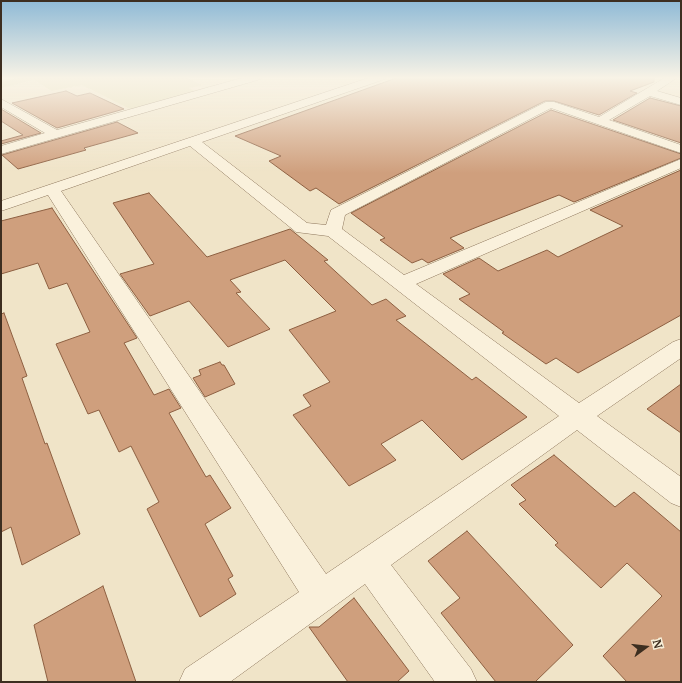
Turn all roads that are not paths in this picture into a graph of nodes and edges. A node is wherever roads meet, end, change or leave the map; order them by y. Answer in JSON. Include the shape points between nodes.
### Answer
{"nodes":[{"id":1,"x":13,"y":109,"type":"edge"},
{"id":2,"x":144,"y":109,"type":"edge"},
{"id":3,"x":287,"y":109,"type":"edge"},
{"id":4,"x":540,"y":109,"type":"edge"},
{"id":5,"x":564,"y":109,"type":"edge"},
{"id":6,"x":620,"y":109,"type":"edge"},
{"id":7,"x":600,"y":121,"type":"junction"},
{"id":8,"x":55,"y":134,"type":"junction"},
{"id":9,"x":192,"y":141,"type":"junction"},
{"id":10,"x":681,"y":149,"type":"edge"},
{"id":11,"x":1,"y":150,"type":"edge"},
{"id":12,"x":681,"y":163,"type":"edge"},
{"id":13,"x":52,"y":189,"type":"junction"},
{"id":14,"x":1,"y":206,"type":"edge"},
{"id":15,"x":334,"y":232,"type":"junction"},
{"id":16,"x":402,"y":283,"type":"junction"},
{"id":17,"x":681,"y":347,"type":"edge"},
{"id":18,"x":578,"y":416,"type":"junction"},
{"id":19,"x":681,"y":494,"type":"edge"},
{"id":20,"x":369,"y":562,"type":"junction"},
{"id":21,"x":321,"y":596,"type":"junction"},
{"id":22,"x":198,"y":682,"type":"edge"},
{"id":23,"x":458,"y":682,"type":"edge"}],
"edges":[{"from":1,"to":8,"type":"street"},
{"from":2,"to":8,"type":"street"},
{"from":3,"to":9,"type":"street"},
{"from":4,"to":15,"type":"street","via":[[337,213]]},
{"from":5,"to":7,"type":"street"},
{"from":6,"to":7,"type":"street"},
{"from":7,"to":10,"type":"street"},
{"from":8,"to":11,"type":"street"},
{"from":9,"to":13,"type":"street"},
{"from":9,"to":15,"type":"street","via":[[302,228]]},
{"from":12,"to":16,"type":"street"},
{"from":13,"to":14,"type":"street"},
{"from":13,"to":21,"type":"street"},
{"from":15,"to":16,"type":"street"},
{"from":16,"to":18,"type":"street"},
{"from":17,"to":18,"type":"street"},
{"from":18,"to":19,"type":"street"},
{"from":18,"to":20,"type":"street"},
{"from":20,"to":21,"type":"street"},
{"from":20,"to":23,"type":"street"},
{"from":21,"to":22,"type":"street"}]}
